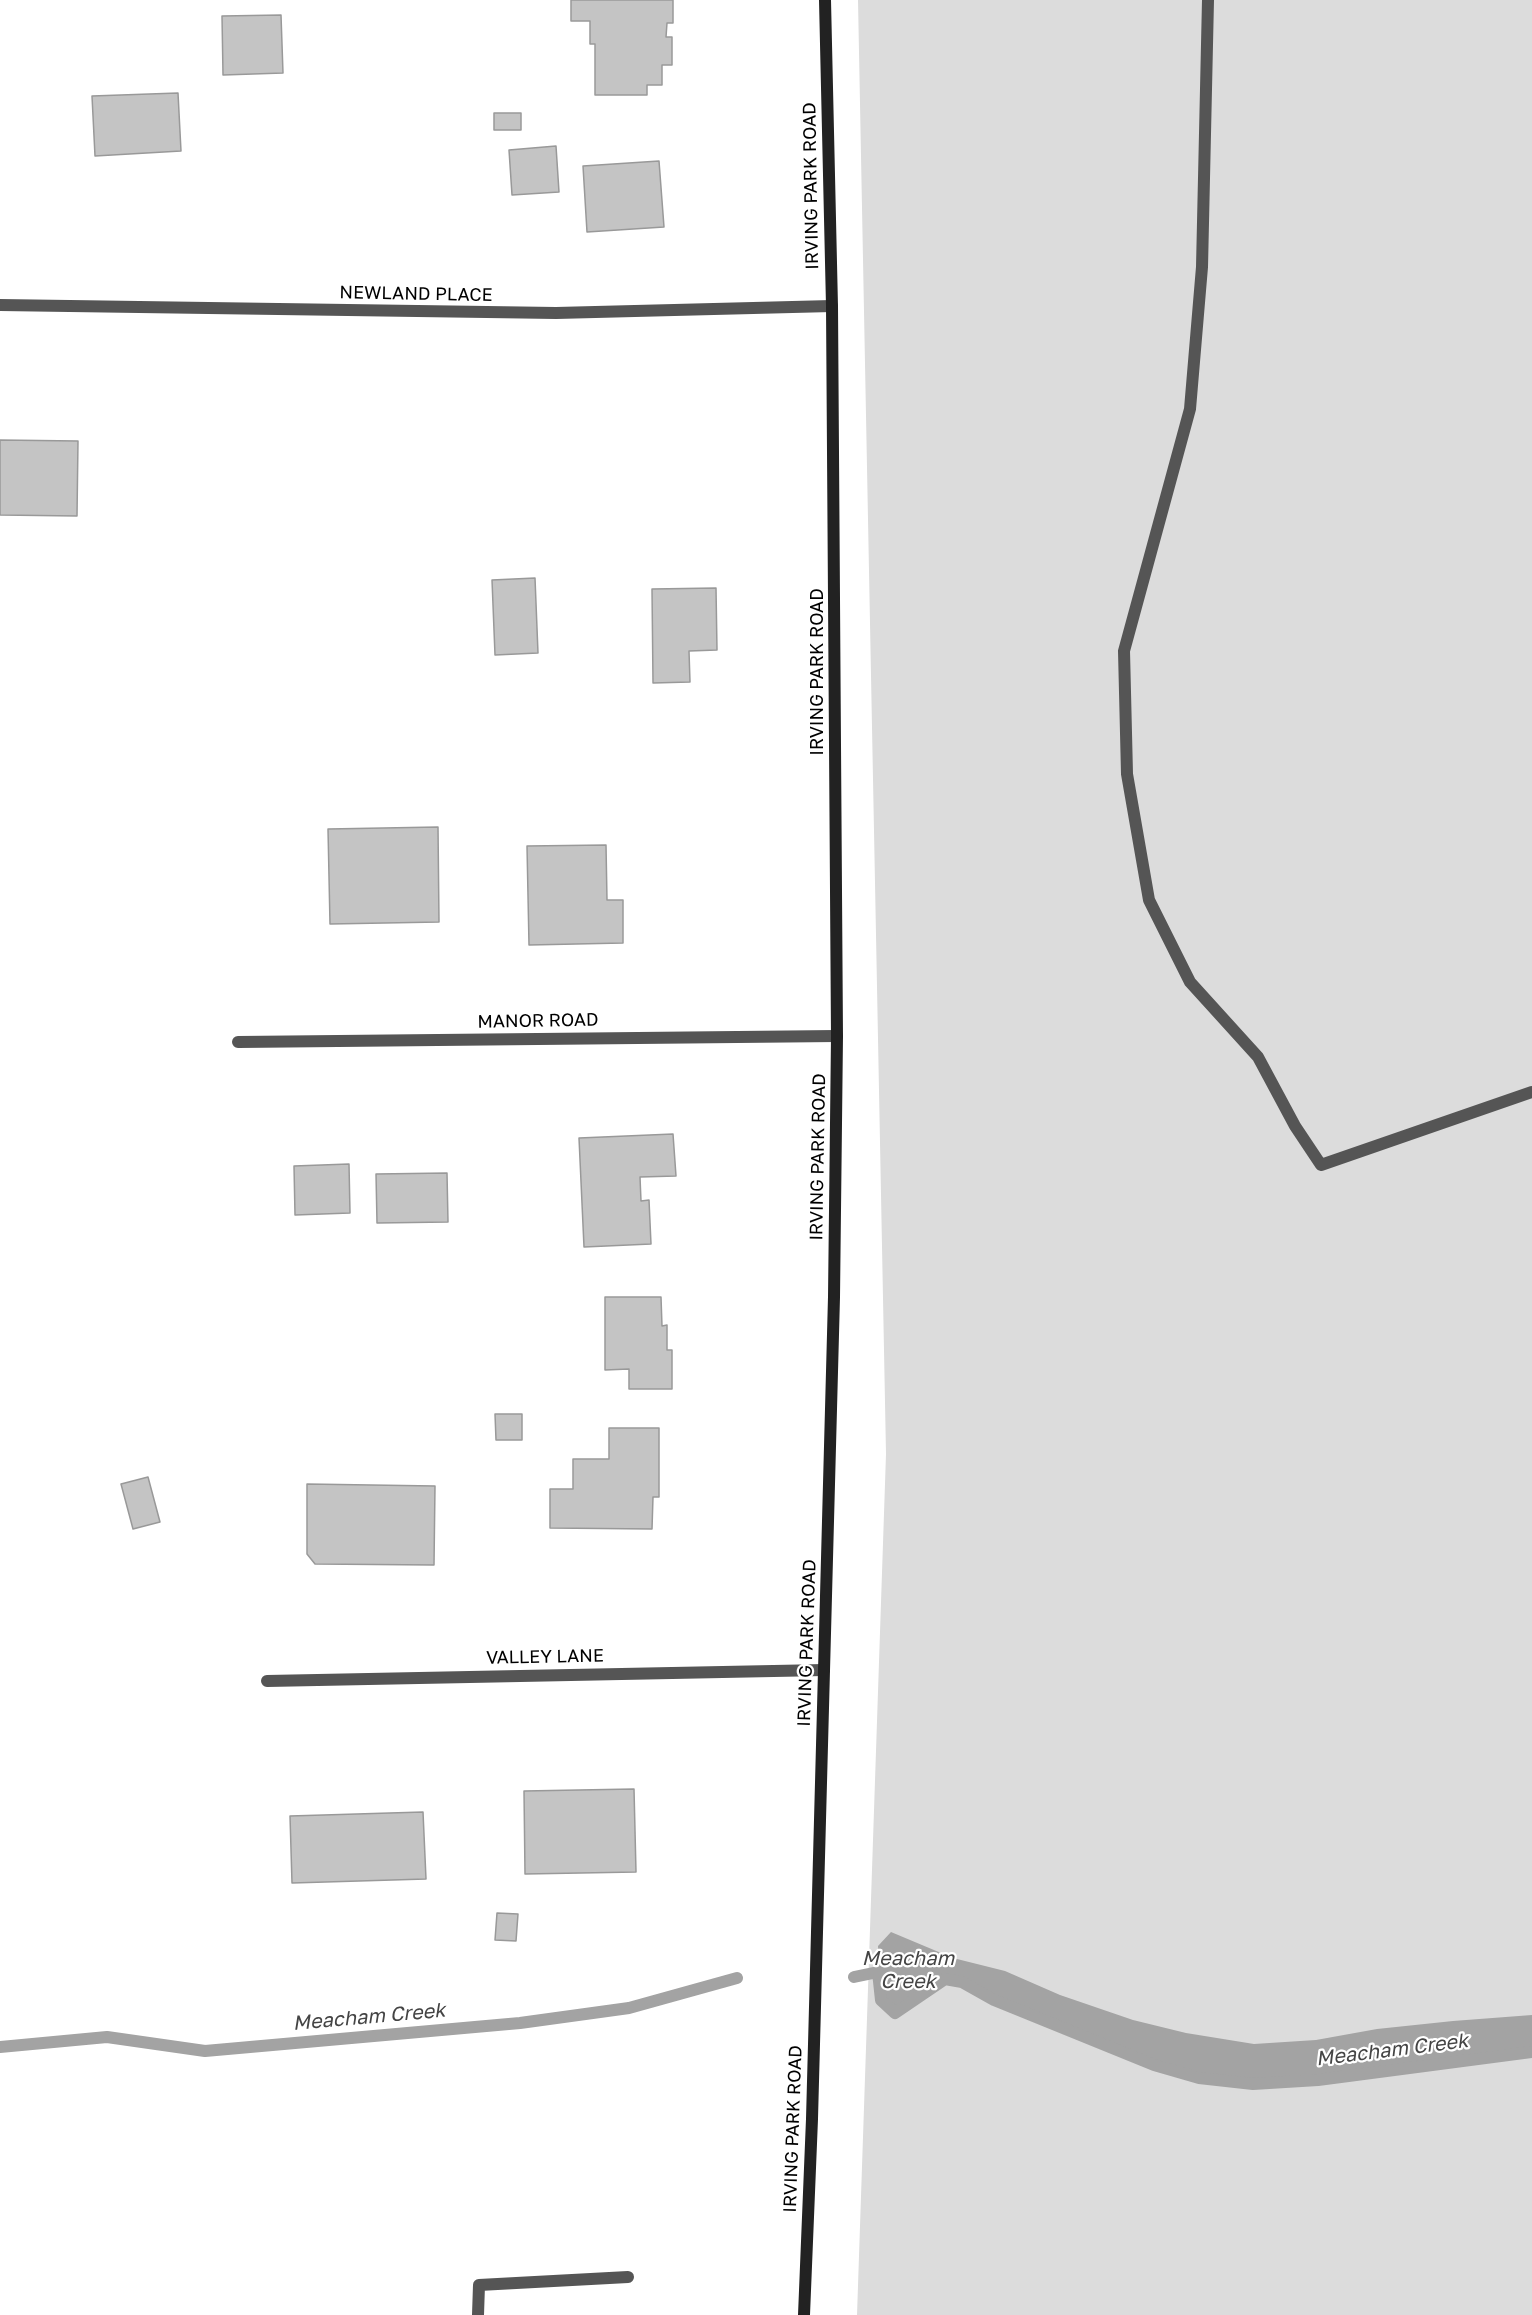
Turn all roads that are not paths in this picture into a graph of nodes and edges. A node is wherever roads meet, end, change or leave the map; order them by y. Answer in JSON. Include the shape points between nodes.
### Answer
{"nodes":[{"id":1,"x":825,"y":0,"type":"edge"},
{"id":2,"x":1208,"y":0,"type":"edge"},
{"id":3,"x":0,"y":305,"type":"edge"},
{"id":4,"x":832,"y":306,"type":"junction"},
{"id":5,"x":837,"y":1036,"type":"junction"},
{"id":6,"x":238,"y":1042,"type":"dead end"},
{"id":7,"x":1532,"y":1092,"type":"edge"},
{"id":8,"x":824,"y":1670,"type":"junction"},
{"id":9,"x":267,"y":1681,"type":"dead end"},
{"id":10,"x":628,"y":2277,"type":"dead end"},
{"id":11,"x":478,"y":2315,"type":"edge"},
{"id":12,"x":804,"y":2315,"type":"edge"}],
"edges":[{"from":1,"to":4,"type":"main road","name":"IRVING PARK ROAD"},
{"from":2,"to":7,"type":"street","via":[[1202,267],[1190,409],[1124,651],[1127,774],[1149,900],[1190,982],[1258,1057],[1321,1165]]},
{"from":3,"to":4,"type":"street","name":"NEWLAND PLACE","via":[[532,313]]},
{"from":4,"to":5,"type":"main road","name":"IRVING PARK ROAD"},
{"from":5,"to":6,"type":"street","name":"MANOR ROAD"},
{"from":5,"to":8,"type":"main road","name":"IRVING PARK ROAD"},
{"from":8,"to":9,"type":"street","name":"VALLEY LANE"},
{"from":8,"to":12,"type":"main road","name":"IRVING PARK ROAD"},
{"from":10,"to":11,"type":"street","via":[[479,2285]]}]}
